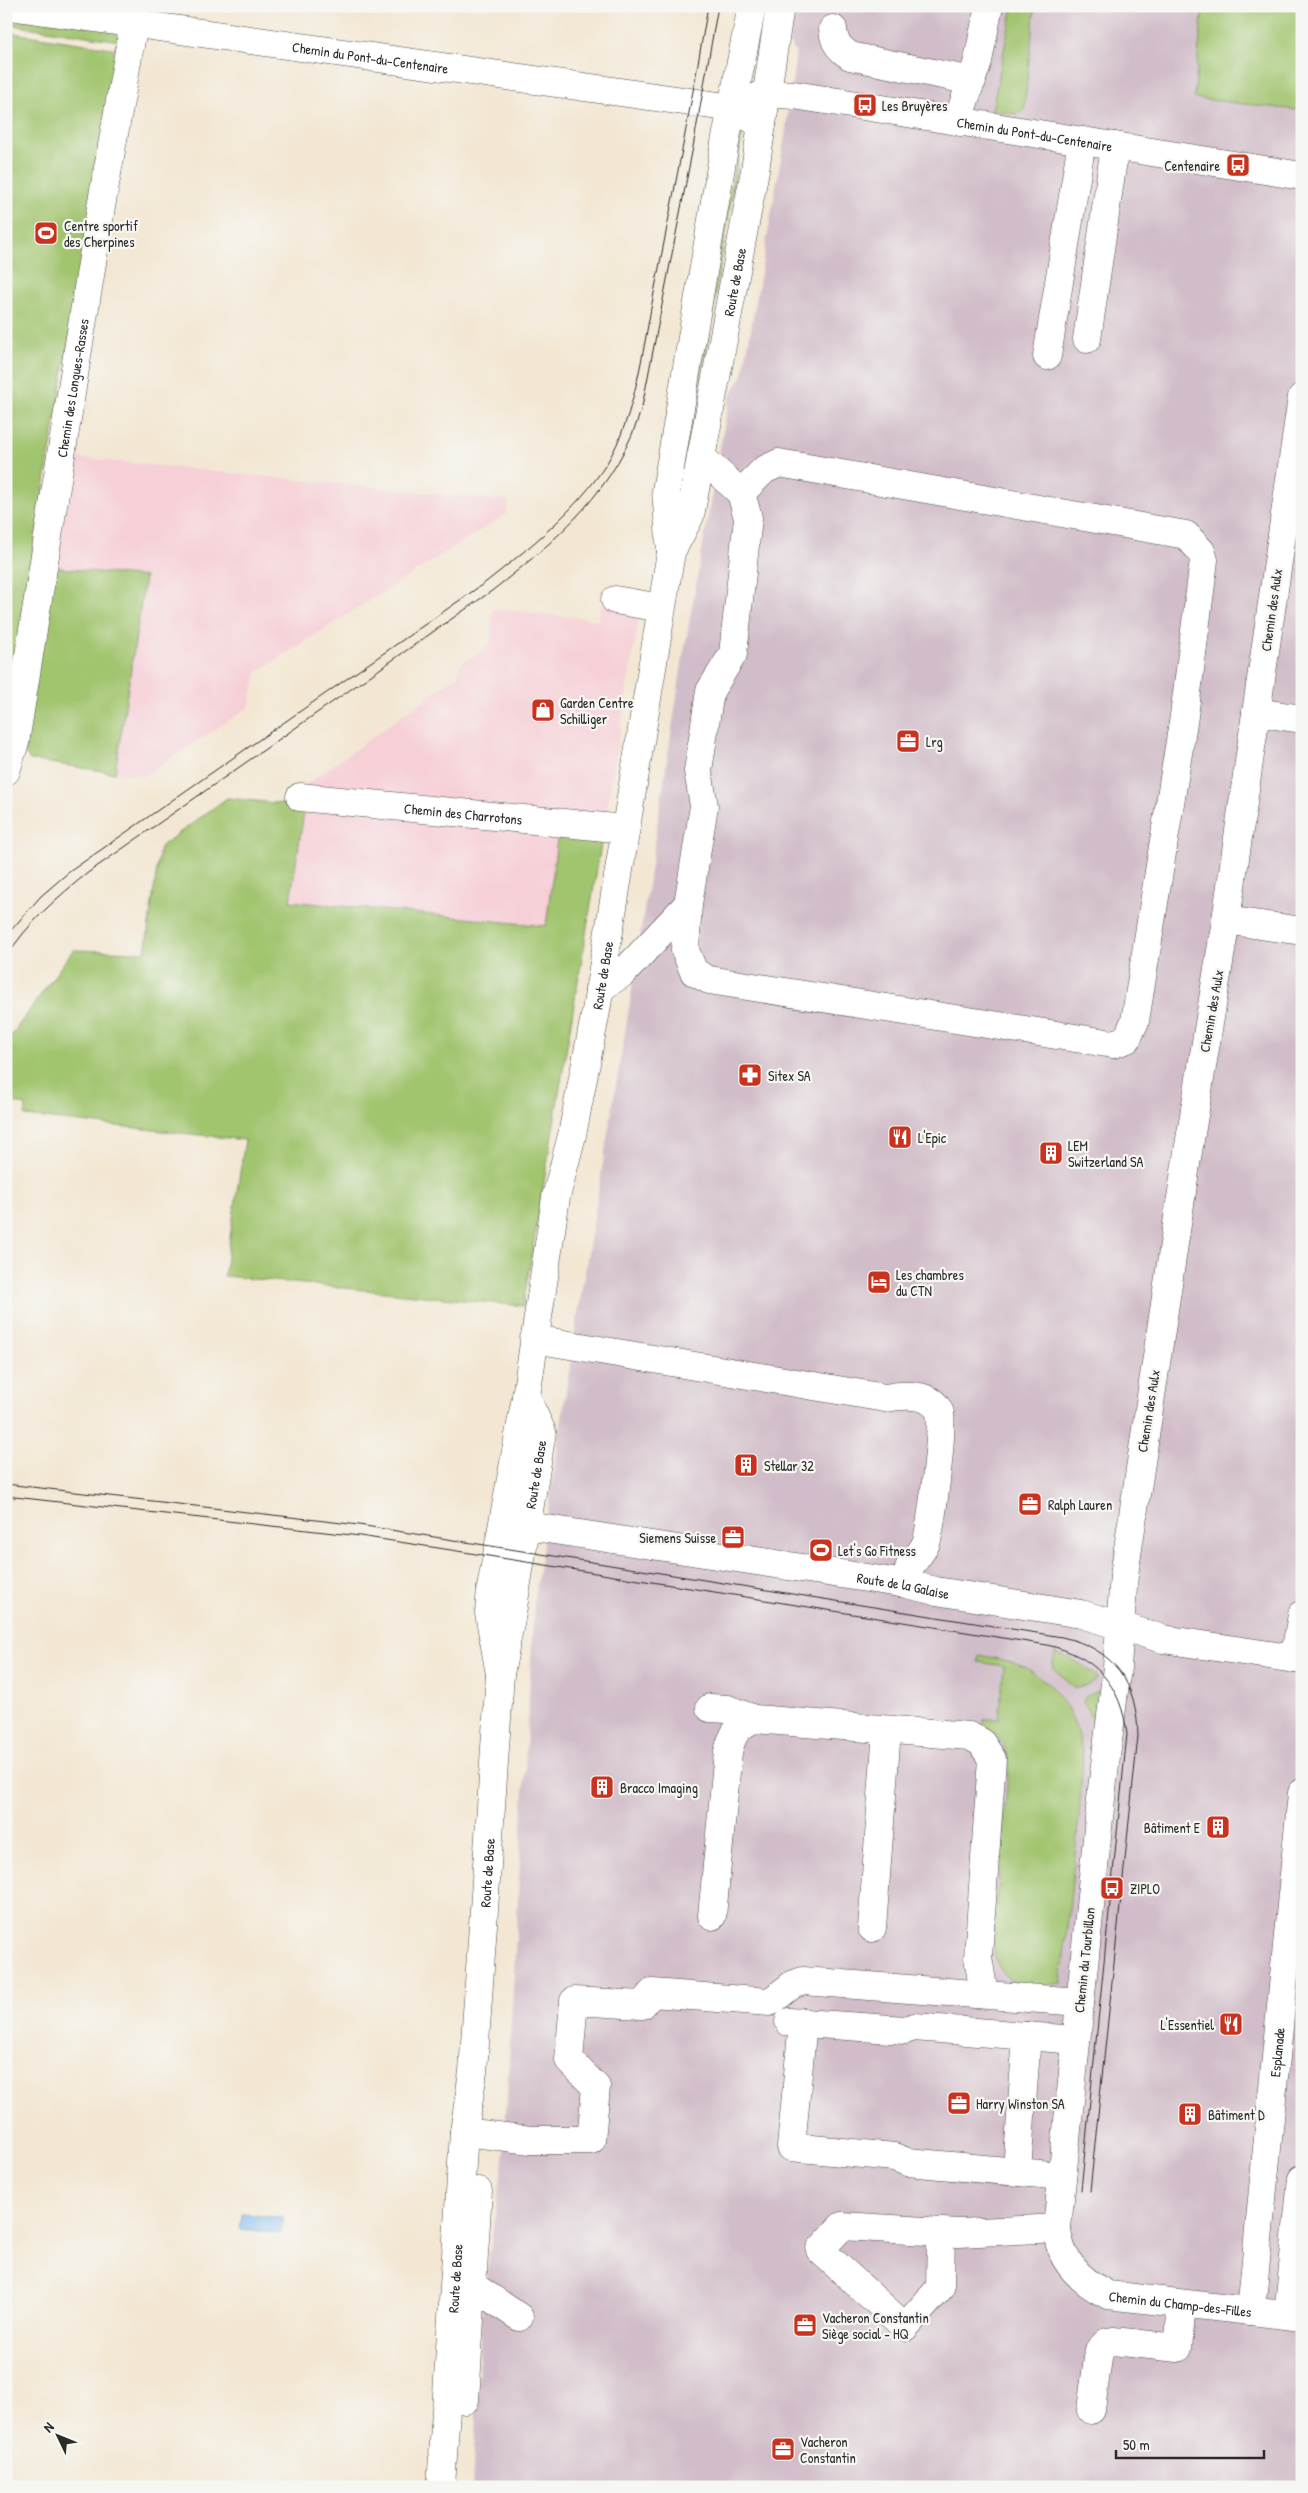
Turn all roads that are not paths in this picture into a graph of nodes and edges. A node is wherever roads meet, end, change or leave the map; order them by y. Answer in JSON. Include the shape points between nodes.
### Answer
{"nodes":[{"id":1,"x":9,"y":6,"type":"edge"},
{"id":2,"x":752,"y":6,"type":"edge"},
{"id":3,"x":780,"y":6,"type":"edge"},
{"id":4,"x":989,"y":6,"type":"edge"},
{"id":5,"x":135,"y":15,"type":"edge"},
{"id":6,"x":833,"y":29,"type":"dead end"},
{"id":7,"x":740,"y":73,"type":"junction"},
{"id":8,"x":972,"y":81,"type":"junction"},
{"id":9,"x":766,"y":93,"type":"junction"},
{"id":10,"x":733,"y":108,"type":"junction"},
{"id":11,"x":960,"y":122,"type":"junction"},
{"id":12,"x":762,"y":125,"type":"junction"},
{"id":13,"x":1082,"y":141,"type":"junction"},
{"id":14,"x":1115,"y":146,"type":"junction"},
{"id":15,"x":1302,"y":176,"type":"edge"},
{"id":16,"x":1087,"y":339,"type":"dead end"},
{"id":17,"x":1047,"y":356,"type":"dead end"},
{"id":18,"x":1302,"y":397,"type":"edge"},
{"id":19,"x":701,"y":457,"type":"junction"},
{"id":20,"x":741,"y":492,"type":"junction"},
{"id":21,"x":671,"y":552,"type":"junction"},
{"id":22,"x":615,"y":600,"type":"dead end"},
{"id":23,"x":661,"y":608,"type":"junction"},
{"id":24,"x":1256,"y":712,"type":"junction"},
{"id":25,"x":1302,"y":719,"type":"edge"},
{"id":26,"x":7,"y":769,"type":"edge"},
{"id":27,"x":300,"y":797,"type":"dead end"},
{"id":28,"x":625,"y":829,"type":"junction"},
{"id":29,"x":688,"y":904,"type":"junction"},
{"id":30,"x":1226,"y":920,"type":"junction"},
{"id":31,"x":1302,"y":931,"type":"edge"},
{"id":32,"x":599,"y":989,"type":"junction"},
{"id":33,"x":534,"y":1339,"type":"junction"},
{"id":34,"x":922,"y":1472,"type":"dead end"},
{"id":35,"x":515,"y":1524,"type":"junction"},
{"id":36,"x":907,"y":1576,"type":"junction"},
{"id":37,"x":1302,"y":1615,"type":"edge"},
{"id":38,"x":1120,"y":1625,"type":"junction"},
{"id":39,"x":1298,"y":1659,"type":"edge"},
{"id":40,"x":710,"y":1708,"type":"dead end"},
{"id":41,"x":754,"y":1719,"type":"junction"},
{"id":42,"x":887,"y":1730,"type":"junction"},
{"id":43,"x":1302,"y":1793,"type":"edge"},
{"id":44,"x":712,"y":1916,"type":"dead end"},
{"id":45,"x":872,"y":1928,"type":"dead end"},
{"id":46,"x":984,"y":1994,"type":"junction"},
{"id":47,"x":1080,"y":2002,"type":"junction"},
{"id":48,"x":1027,"y":2036,"type":"junction"},
{"id":49,"x":1076,"y":2040,"type":"junction"},
{"id":50,"x":473,"y":2134,"type":"junction"},
{"id":51,"x":1017,"y":2170,"type":"junction"},
{"id":52,"x":1062,"y":2176,"type":"junction"},
{"id":53,"x":1302,"y":2179,"type":"edge"},
{"id":54,"x":1057,"y":2228,"type":"junction"},
{"id":55,"x":941,"y":2232,"type":"junction"},
{"id":56,"x":1069,"y":2264,"type":"joint"},
{"id":57,"x":463,"y":2282,"type":"junction"},
{"id":58,"x":1182,"y":2304,"type":"junction"},
{"id":59,"x":1251,"y":2311,"type":"junction"},
{"id":60,"x":1295,"y":2316,"type":"edge"},
{"id":61,"x":519,"y":2317,"type":"dead end"},
{"id":62,"x":1091,"y":2410,"type":"dead end"},
{"id":63,"x":441,"y":2487,"type":"edge"},
{"id":64,"x":460,"y":2487,"type":"edge"}],
"edges":[{"from":1,"to":5,"type":"street","name":"Chemin du Pont-du-Centenaire"},
{"from":2,"to":7,"type":"street","name":"Route de Base"},
{"from":3,"to":9,"type":"street","name":"Route de Base"},
{"from":4,"to":8,"type":"street"},
{"from":5,"to":10,"type":"street","name":"Chemin du Pont-du-Centenaire"},
{"from":5,"to":26,"type":"street","name":"Chemin des Longues-Rasses","via":[[15,742]]},
{"from":6,"to":8,"type":"street","via":[[838,48],[850,56]]},
{"from":7,"to":9,"type":"street"},
{"from":7,"to":10,"type":"street","name":"Route de Base"},
{"from":8,"to":11,"type":"street"},
{"from":9,"to":10,"type":"street"},
{"from":9,"to":11,"type":"street","name":"Chemin du Pont-du-Centenaire","via":[[865,105]]},
{"from":9,"to":12,"type":"street","name":"Route de Base"},
{"from":10,"to":12,"type":"street"},
{"from":10,"to":21,"type":"street","name":"Route de Base","via":[[666,491]]},
{"from":11,"to":13,"type":"street","name":"Chemin du Pont-du-Centenaire"},
{"from":12,"to":19,"type":"street","name":"Route de Base"},
{"from":13,"to":14,"type":"street","name":"Chemin du Pont-du-Centenaire"},
{"from":13,"to":17,"type":"street"},
{"from":14,"to":15,"type":"street","name":"Chemin du Pont-du-Centenaire"},
{"from":14,"to":16,"type":"street"},
{"from":18,"to":24,"type":"street","name":"Chemin des Aulx"},
{"from":19,"to":20,"type":"street"},
{"from":19,"to":21,"type":"street","name":"Route de Base","via":[[690,516]]},
{"from":20,"to":29,"type":"street","via":[[748,518],[733,654],[710,691],[698,771],[704,806]]},
{"from":20,"to":29,"type":"street","via":[[764,470],[779,463],[1186,535],[1201,551],[1204,560],[1184,716],[1137,1011],[1127,1039],[1113,1044],[709,980],[694,972],[685,950]]},
{"from":21,"to":23,"type":"street","name":"Route de Base"},
{"from":22,"to":23,"type":"street"},
{"from":23,"to":28,"type":"street","name":"Route de Base"},
{"from":24,"to":25,"type":"street"},
{"from":24,"to":30,"type":"street","name":"Chemin des Aulx"},
{"from":27,"to":28,"type":"street","name":"Chemin des Charrotons"},
{"from":28,"to":32,"type":"street","name":"Route de Base"},
{"from":29,"to":32,"type":"street","via":[[623,973]]},
{"from":30,"to":31,"type":"street"},
{"from":30,"to":38,"type":"street","name":"Chemin des Aulx","via":[[1142,1450]]},
{"from":32,"to":33,"type":"street","name":"Route de Base","via":[[572,1135],[556,1196]]},
{"from":33,"to":35,"type":"street","name":"Route de Base","via":[[526,1397],[542,1432]]},
{"from":33,"to":36,"type":"street","via":[[885,1398],[904,1395],[924,1398],[932,1403],[940,1412],[942,1426],[927,1542]]},
{"from":34,"to":36,"type":"street"},
{"from":35,"to":36,"type":"street","name":"Route de la Galaise"},
{"from":35,"to":50,"type":"street","name":"Route de Base","via":[[500,1674],[473,2072]]},
{"from":36,"to":38,"type":"street","name":"Route de la Galaise","via":[[936,1591],[1081,1614]]},
{"from":37,"to":39,"type":"street"},
{"from":38,"to":39,"type":"street","name":"Route de la Galaise","via":[[1163,1639]]},
{"from":38,"to":47,"type":"street","name":"Chemin du Tourbillon"},
{"from":40,"to":41,"type":"street","via":[[728,1709]]},
{"from":41,"to":42,"type":"street"},
{"from":41,"to":44,"type":"street","via":[[742,1724],[731,1736]]},
{"from":42,"to":45,"type":"street"},
{"from":42,"to":46,"type":"street","via":[[969,1736],[981,1742],[992,1759],[978,1957]]},
{"from":43,"to":59,"type":"street","name":"Esplanade"},
{"from":46,"to":47,"type":"street"},
{"from":46,"to":50,"type":"street","via":[[803,1981],[792,1985],[770,2002],[652,1993],[642,2005],[574,2001],[569,2060],[596,2088],[591,2140],[531,2140]]},
{"from":47,"to":49,"type":"street","name":"Chemin du Tourbillon"},
{"from":48,"to":49,"type":"street"},
{"from":48,"to":51,"type":"street"},
{"from":48,"to":51,"type":"street","via":[[796,2022],[791,2147],[894,2157],[907,2162]]},
{"from":49,"to":52,"type":"street","name":"Chemin du Tourbillon"},
{"from":50,"to":57,"type":"street","name":"Route de Base"},
{"from":51,"to":52,"type":"street"},
{"from":52,"to":54,"type":"street","name":"Chemin du Tourbillon"},
{"from":53,"to":60,"type":"street"},
{"from":54,"to":55,"type":"street"},
{"from":54,"to":56,"type":"street","name":"Chemin du Tourbillon","via":[[1057,2239]]},
{"from":55,"to":55,"type":"street","via":[[842,2226],[820,2250],[905,2327],[940,2288]]},
{"from":56,"to":58,"type":"street","name":"Chemin du Champ-des-Filles","via":[[1092,2287],[1108,2295]]},
{"from":57,"to":61,"type":"street"},
{"from":57,"to":63,"type":"street","name":"Route de Base"},
{"from":57,"to":64,"type":"street","name":"Route de Base"},
{"from":58,"to":59,"type":"street","name":"Chemin du Champ-des-Filles"},
{"from":58,"to":62,"type":"street","via":[[1178,2348],[1113,2341],[1099,2350]]},
{"from":59,"to":60,"type":"street","name":"Chemin du Champ-des-Filles"}]}
